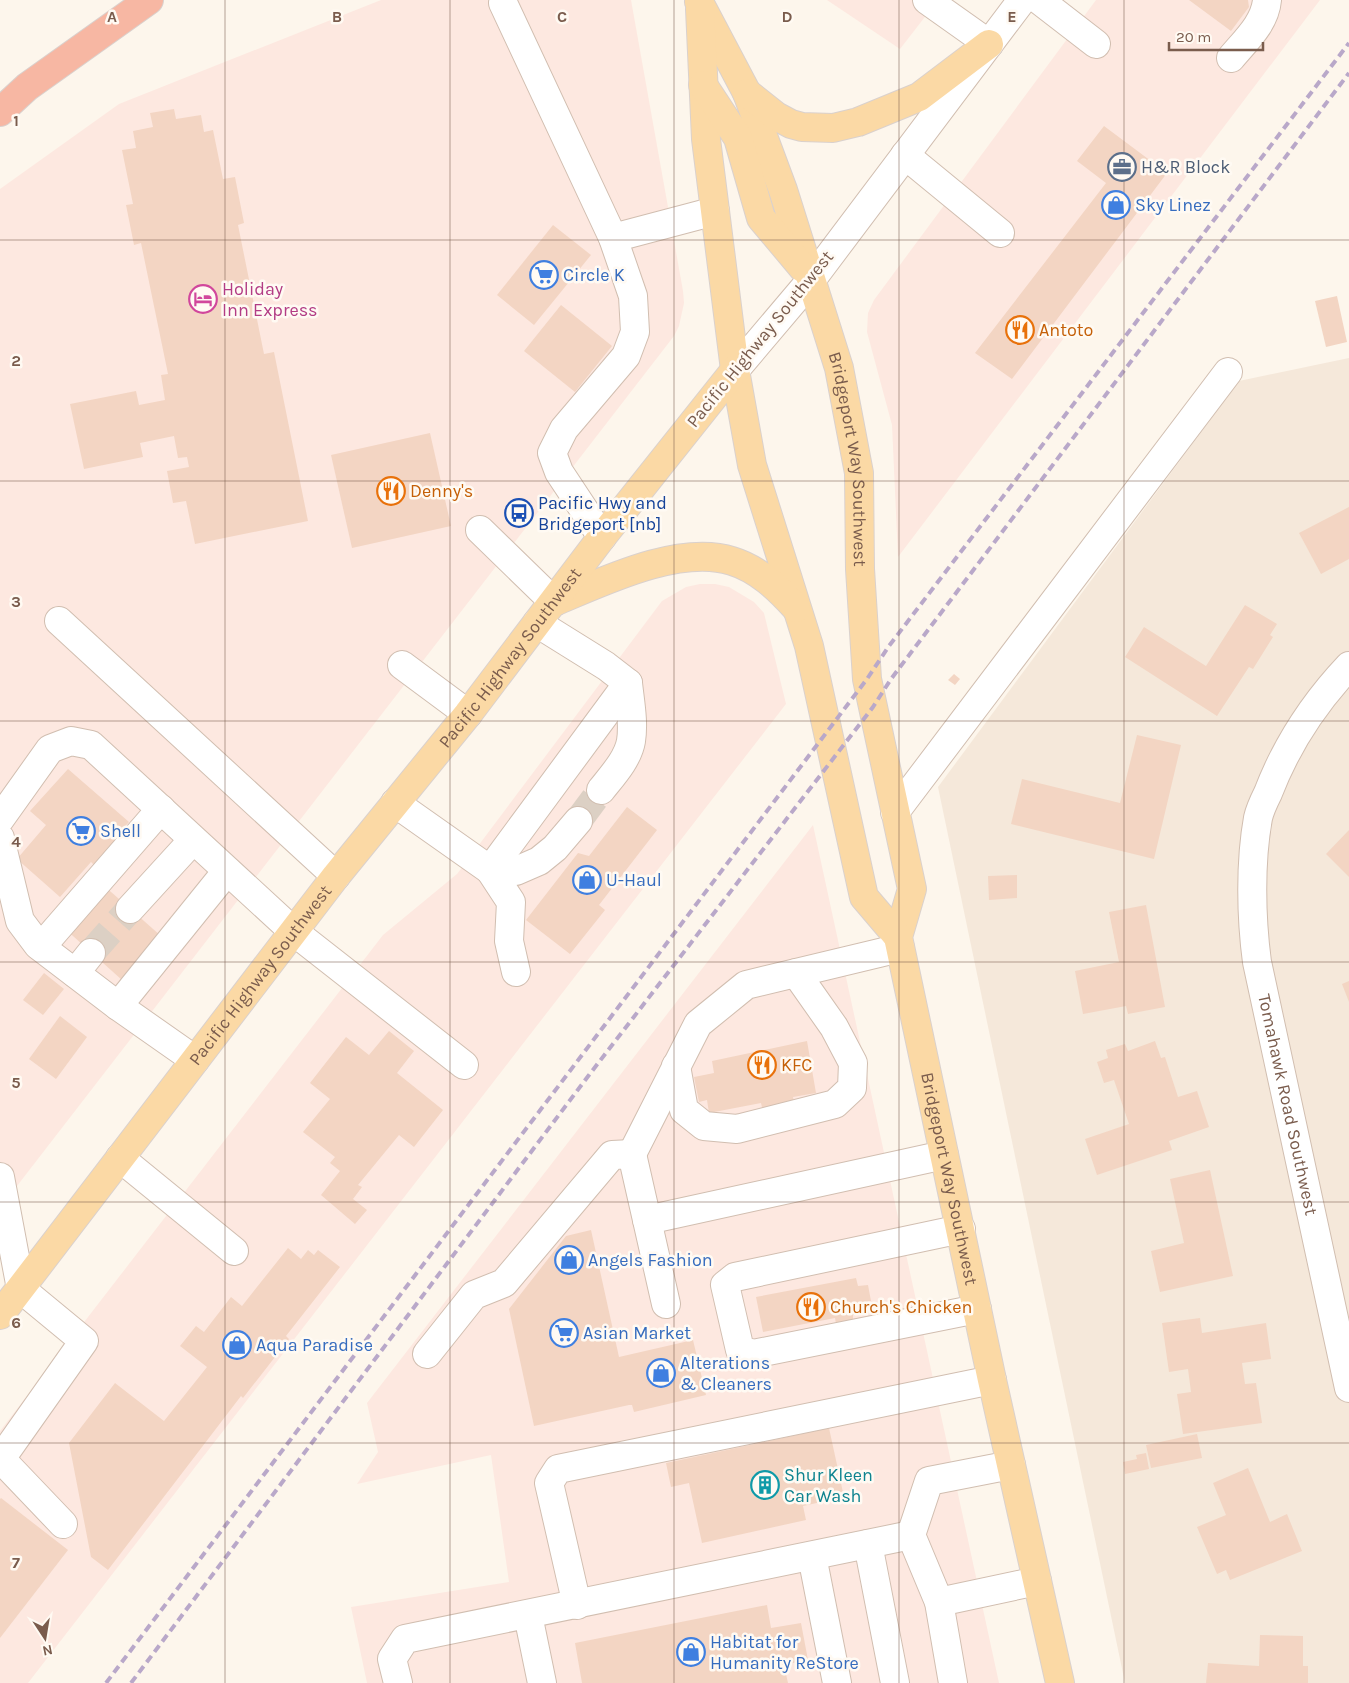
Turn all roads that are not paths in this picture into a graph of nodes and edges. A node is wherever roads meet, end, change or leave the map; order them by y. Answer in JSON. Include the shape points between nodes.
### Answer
{"nodes":[{"id":1,"x":149,"y":0,"type":"edge"},
{"id":2,"x":926,"y":0,"type":"edge"},
{"id":3,"x":1022,"y":0,"type":"edge"},
{"id":4,"x":1039,"y":0,"type":"edge"},
{"id":5,"x":1267,"y":0,"type":"edge"},
{"id":6,"x":699,"y":1,"type":"edge"},
{"id":7,"x":503,"y":3,"type":"dead end"},
{"id":8,"x":989,"y":44,"type":"junction"},
{"id":9,"x":1096,"y":44,"type":"dead end"},
{"id":10,"x":1231,"y":58,"type":"dead end"},
{"id":11,"x":702,"y":83,"type":"junction"},
{"id":12,"x":747,"y":93,"type":"junction"},
{"id":13,"x":0,"y":112,"type":"edge"},
{"id":14,"x":905,"y":155,"type":"junction"},
{"id":15,"x":716,"y":212,"type":"junction"},
{"id":16,"x":1000,"y":233,"type":"dead end"},
{"id":17,"x":612,"y":238,"type":"junction"},
{"id":18,"x":812,"y":279,"type":"junction"},
{"id":19,"x":735,"y":370,"type":"junction"},
{"id":20,"x":1228,"y":372,"type":"dead end"},
{"id":21,"x":480,"y":530,"type":"dead end"},
{"id":22,"x":602,"y":538,"type":"junction"},
{"id":23,"x":554,"y":602,"type":"junction"},
{"id":24,"x":798,"y":610,"type":"junction"},
{"id":25,"x":59,"y":621,"type":"dead end"},
{"id":26,"x":537,"y":623,"type":"junction"},
{"id":27,"x":402,"y":664,"type":"dead end"},
{"id":28,"x":1349,"y":666,"type":"edge"},
{"id":29,"x":628,"y":683,"type":"junction"},
{"id":30,"x":468,"y":714,"type":"junction"},
{"id":31,"x":601,"y":790,"type":"tunnel mouth"},
{"id":32,"x":395,"y":802,"type":"junction"},
{"id":33,"x":161,"y":810,"type":"junction"},
{"id":34,"x":895,"y":812,"type":"junction"},
{"id":35,"x":0,"y":819,"type":"edge"},
{"id":36,"x":578,"y":821,"type":"tunnel mouth"},
{"id":37,"x":0,"y":838,"type":"edge"},
{"id":38,"x":193,"y":840,"type":"junction"},
{"id":39,"x":490,"y":870,"type":"junction"},
{"id":40,"x":228,"y":871,"type":"junction"},
{"id":41,"x":336,"y":876,"type":"junction"},
{"id":42,"x":130,"y":909,"type":"tunnel mouth"},
{"id":43,"x":293,"y":931,"type":"junction"},
{"id":44,"x":899,"y":942,"type":"junction"},
{"id":45,"x":41,"y":947,"type":"junction"},
{"id":46,"x":92,"y":953,"type":"tunnel mouth"},
{"id":47,"x":516,"y":972,"type":"dead end"},
{"id":48,"x":796,"y":973,"type":"junction"},
{"id":49,"x":75,"y":974,"type":"junction"},
{"id":50,"x":118,"y":1006,"type":"junction"},
{"id":51,"x":195,"y":1060,"type":"junction"},
{"id":52,"x":464,"y":1065,"type":"dead end"},
{"id":53,"x":676,"y":1066,"type":"junction"},
{"id":54,"x":632,"y":1154,"type":"junction"},
{"id":55,"x":944,"y":1155,"type":"junction"},
{"id":56,"x":120,"y":1158,"type":"junction"},
{"id":57,"x":0,"y":1177,"type":"edge"},
{"id":58,"x":647,"y":1220,"type":"junction"},
{"id":59,"x":961,"y":1229,"type":"junction"},
{"id":60,"x":234,"y":1251,"type":"dead end"},
{"id":61,"x":20,"y":1289,"type":"junction"},
{"id":62,"x":666,"y":1304,"type":"dead end"},
{"id":63,"x":977,"y":1309,"type":"junction"},
{"id":64,"x":0,"y":1315,"type":"edge"},
{"id":65,"x":427,"y":1354,"type":"dead end"},
{"id":66,"x":992,"y":1380,"type":"junction"},
{"id":67,"x":1349,"y":1388,"type":"edge"},
{"id":68,"x":0,"y":1459,"type":"edge"},
{"id":69,"x":1011,"y":1464,"type":"junction"},
{"id":70,"x":63,"y":1524,"type":"dead end"},
{"id":71,"x":911,"y":1535,"type":"junction"},
{"id":72,"x":868,"y":1544,"type":"junction"},
{"id":73,"x":812,"y":1556,"type":"junction"},
{"id":74,"x":1037,"y":1581,"type":"junction"},
{"id":75,"x":939,"y":1602,"type":"junction"},
{"id":76,"x":577,"y":1605,"type":"junction"},
{"id":77,"x":528,"y":1615,"type":"junction"},
{"id":78,"x":398,"y":1683,"type":"edge"},
{"id":79,"x":542,"y":1683,"type":"edge"},
{"id":80,"x":837,"y":1683,"type":"edge"},
{"id":81,"x":895,"y":1683,"type":"edge"},
{"id":82,"x":953,"y":1683,"type":"edge"},
{"id":83,"x":1060,"y":1683,"type":"edge"}],
"edges":[{"from":1,"to":13,"type":"highway","via":[[27,87]]},
{"from":2,"to":8,"type":"street"},
{"from":3,"to":8,"type":"street","name":"Pacific Highway Southwest"},
{"from":4,"to":9,"type":"street"},
{"from":5,"to":10,"type":"street","via":[[1261,20]]},
{"from":6,"to":11,"type":"main road","name":"Bridgeport Way Southwest"},
{"from":6,"to":12,"type":"main road","name":"Bridgeport Way Southwest"},
{"from":7,"to":17,"type":"street"},
{"from":8,"to":12,"type":"main road","via":[[919,97],[858,122],[833,128],[791,124]]},
{"from":8,"to":14,"type":"street","name":"Pacific Highway Southwest"},
{"from":11,"to":15,"type":"main road","name":"Bridgeport Way Southwest"},
{"from":11,"to":18,"type":"main road","via":[[738,138],[761,218]]},
{"from":12,"to":18,"type":"main road","name":"Bridgeport Way Southwest"},
{"from":14,"to":16,"type":"street"},
{"from":14,"to":18,"type":"street","name":"Pacific Highway Southwest"},
{"from":15,"to":17,"type":"street"},
{"from":15,"to":19,"type":"main road","name":"Bridgeport Way Southwest"},
{"from":17,"to":22,"type":"street","via":[[633,296],[635,332],[626,356],[564,429],[552,453],[559,472]]},
{"from":18,"to":19,"type":"street","name":"Pacific Highway Southwest"},
{"from":18,"to":34,"type":"main road","name":"Bridgeport Way Southwest","via":[[839,368],[860,473],[860,569],[867,679]]},
{"from":19,"to":22,"type":"main road","name":"Pacific Highway Southwest"},
{"from":19,"to":24,"type":"main road","name":"Bridgeport Way Southwest","via":[[752,465]]},
{"from":20,"to":34,"type":"street"},
{"from":21,"to":23,"type":"street"},
{"from":22,"to":23,"type":"main road","name":"Pacific Highway Southwest"},
{"from":23,"to":24,"type":"main road","via":[[616,577],[667,562],[712,558],[731,560],[755,571],[783,593]]},
{"from":23,"to":26,"type":"main road","name":"Pacific Highway Southwest"},
{"from":24,"to":44,"type":"main road","name":"Bridgeport Way Southwest","via":[[811,655],[864,897]]},
{"from":25,"to":41,"type":"street"},
{"from":26,"to":29,"type":"street"},
{"from":26,"to":30,"type":"main road","name":"Pacific Highway Southwest"},
{"from":27,"to":30,"type":"street"},
{"from":28,"to":67,"type":"street","name":"Tomahawk Road Southwest","via":[[1302,726],[1276,770],[1258,817],[1253,880],[1256,962]]},
{"from":29,"to":31,"type":"street","via":[[631,742],[620,766]]},
{"from":29,"to":39,"type":"street"},
{"from":30,"to":32,"type":"main road","name":"Pacific Highway Southwest"},
{"from":32,"to":39,"type":"street"},
{"from":32,"to":41,"type":"main road","name":"Pacific Highway Southwest"},
{"from":33,"to":35,"type":"street","via":[[91,745],[71,741],[50,749]]},
{"from":33,"to":38,"type":"street"},
{"from":33,"to":45,"type":"street"},
{"from":34,"to":44,"type":"main road","name":"Bridgeport Way Southwest","via":[[912,888]]},
{"from":36,"to":39,"type":"street","via":[[539,861],[516,871]]},
{"from":37,"to":45,"type":"street","via":[[20,921]]},
{"from":38,"to":40,"type":"street"},
{"from":38,"to":42,"type":"street"},
{"from":39,"to":47,"type":"street","via":[[511,902],[509,941]]},
{"from":40,"to":43,"type":"street"},
{"from":40,"to":50,"type":"street"},
{"from":41,"to":43,"type":"main road","name":"Pacific Highway Southwest"},
{"from":43,"to":51,"type":"main road","name":"Pacific Highway Southwest"},
{"from":43,"to":52,"type":"street"},
{"from":44,"to":48,"type":"street"},
{"from":44,"to":55,"type":"main road","name":"Bridgeport Way Southwest"},
{"from":45,"to":49,"type":"street"},
{"from":46,"to":49,"type":"street"},
{"from":48,"to":53,"type":"street","via":[[746,986],[698,1024]]},
{"from":48,"to":53,"type":"street","via":[[834,1027],[853,1063],[852,1088],[835,1104],[737,1129],[704,1126],[684,1110]]},
{"from":49,"to":50,"type":"street"},
{"from":50,"to":51,"type":"street"},
{"from":51,"to":56,"type":"main road","name":"Pacific Highway Southwest"},
{"from":53,"to":54,"type":"street"},
{"from":54,"to":58,"type":"street"},
{"from":54,"to":65,"type":"street","via":[[612,1155],[504,1283],[474,1295]]},
{"from":55,"to":58,"type":"street"},
{"from":55,"to":59,"type":"main road","name":"Bridgeport Way Southwest"},
{"from":56,"to":60,"type":"street"},
{"from":56,"to":61,"type":"main road","name":"Pacific Highway Southwest"},
{"from":57,"to":61,"type":"street"},
{"from":58,"to":62,"type":"street"},
{"from":59,"to":63,"type":"main road","name":"Bridgeport Way Southwest"},
{"from":59,"to":63,"type":"street","via":[[735,1277],[725,1285],[740,1350],[753,1354]]},
{"from":61,"to":64,"type":"main road","name":"Pacific Highway Southwest"},
{"from":61,"to":68,"type":"street","via":[[84,1341]]},
{"from":63,"to":66,"type":"main road","name":"Bridgeport Way Southwest"},
{"from":66,"to":69,"type":"main road","name":"Bridgeport Way Southwest"},
{"from":66,"to":76,"type":"street","via":[[558,1469],[549,1483]]},
{"from":68,"to":70,"type":"street"},
{"from":69,"to":71,"type":"street","via":[[929,1481]]},
{"from":69,"to":74,"type":"main road","name":"Bridgeport Way Southwest"},
{"from":71,"to":72,"type":"street"},
{"from":71,"to":75,"type":"street"},
{"from":72,"to":73,"type":"street"},
{"from":72,"to":81,"type":"street"},
{"from":73,"to":76,"type":"street"},
{"from":73,"to":80,"type":"street"},
{"from":74,"to":75,"type":"street"},
{"from":74,"to":83,"type":"main road","name":"Bridgeport Way Southwest"},
{"from":75,"to":82,"type":"street"},
{"from":76,"to":77,"type":"street"},
{"from":77,"to":78,"type":"street","via":[[405,1639],[392,1659]]},
{"from":77,"to":79,"type":"street"}]}
